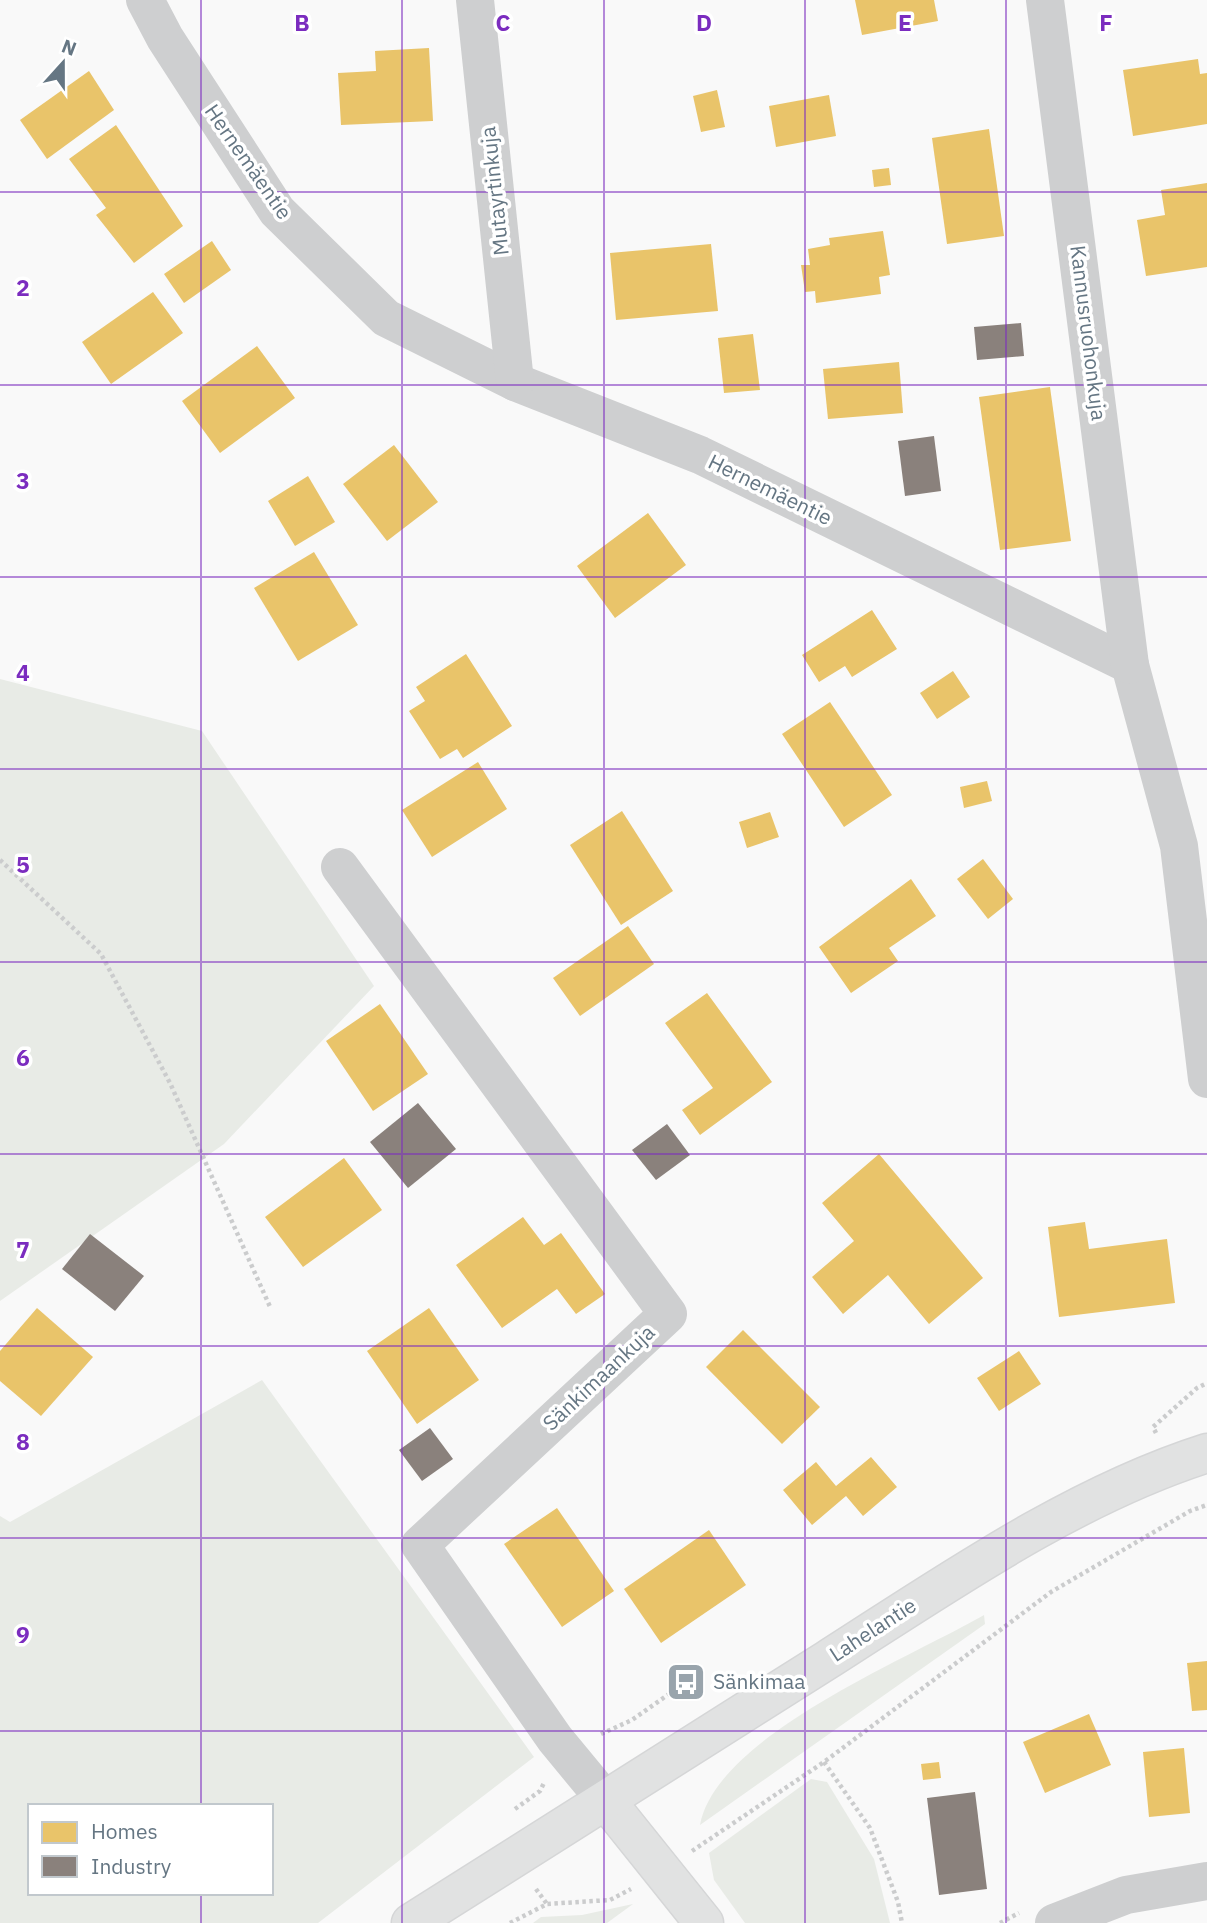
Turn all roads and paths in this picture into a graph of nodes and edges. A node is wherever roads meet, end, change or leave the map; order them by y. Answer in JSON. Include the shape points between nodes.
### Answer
{"nodes":[{"id":1,"x":145,"y":0,"type":"edge"},
{"id":2,"x":475,"y":0,"type":"edge"},
{"id":3,"x":1045,"y":0,"type":"edge"},
{"id":4,"x":515,"y":382,"type":"junction"},
{"id":5,"x":1130,"y":666,"type":"junction"},
{"id":6,"x":1193,"y":841,"type":"edge"},
{"id":7,"x":0,"y":860,"type":"edge"},
{"id":8,"x":340,"y":867,"type":"dead end"},
{"id":9,"x":1207,"y":1079,"type":"edge"},
{"id":10,"x":271,"y":1309,"type":"dead end"},
{"id":11,"x":1207,"y":1453,"type":"edge"},
{"id":12,"x":1207,"y":1505,"type":"edge"},
{"id":13,"x":824,"y":1762,"type":"junction"},
{"id":14,"x":607,"y":1802,"type":"junction"},
{"id":15,"x":662,"y":1870,"type":"junction"},
{"id":16,"x":1207,"y":1881,"type":"edge"},
{"id":17,"x":411,"y":1923,"type":"edge"},
{"id":18,"x":510,"y":1923,"type":"edge"},
{"id":19,"x":704,"y":1923,"type":"edge"},
{"id":20,"x":902,"y":1923,"type":"edge"},
{"id":21,"x":1054,"y":1923,"type":"edge"}],
"edges":[{"from":1,"to":4,"type":"street","name":"Hernemäentie","via":[[277,211],[386,318]]},
{"from":2,"to":4,"type":"street","name":"Mutayrtinkuja"},
{"from":3,"to":5,"type":"street","name":"Kannusruohonkuja"},
{"from":4,"to":5,"type":"street","name":"Hernemäentie","via":[[700,456]]},
{"from":5,"to":6,"type":"street"},
{"from":6,"to":9,"type":"street"},
{"from":7,"to":10,"type":"path","via":[[101,954],[170,1083]]},
{"from":8,"to":14,"type":"street","name":"Sänkimaankuja","via":[[668,1314],[420,1545],[555,1739]]},
{"from":11,"to":14,"type":"main road","name":"Lahelantie","via":[[1170,1465],[1010,1543]]},
{"from":12,"to":13,"type":"path","via":[[1051,1592]]},
{"from":13,"to":15,"type":"path"},
{"from":13,"to":20,"type":"path","via":[[870,1828]]},
{"from":14,"to":15,"type":"main road"},
{"from":14,"to":17,"type":"main road","name":"Lahelantie"},
{"from":15,"to":18,"type":"path","via":[[610,1900],[547,1904]]},
{"from":15,"to":19,"type":"main road"},
{"from":16,"to":21,"type":"street","via":[[1126,1895]]}]}
